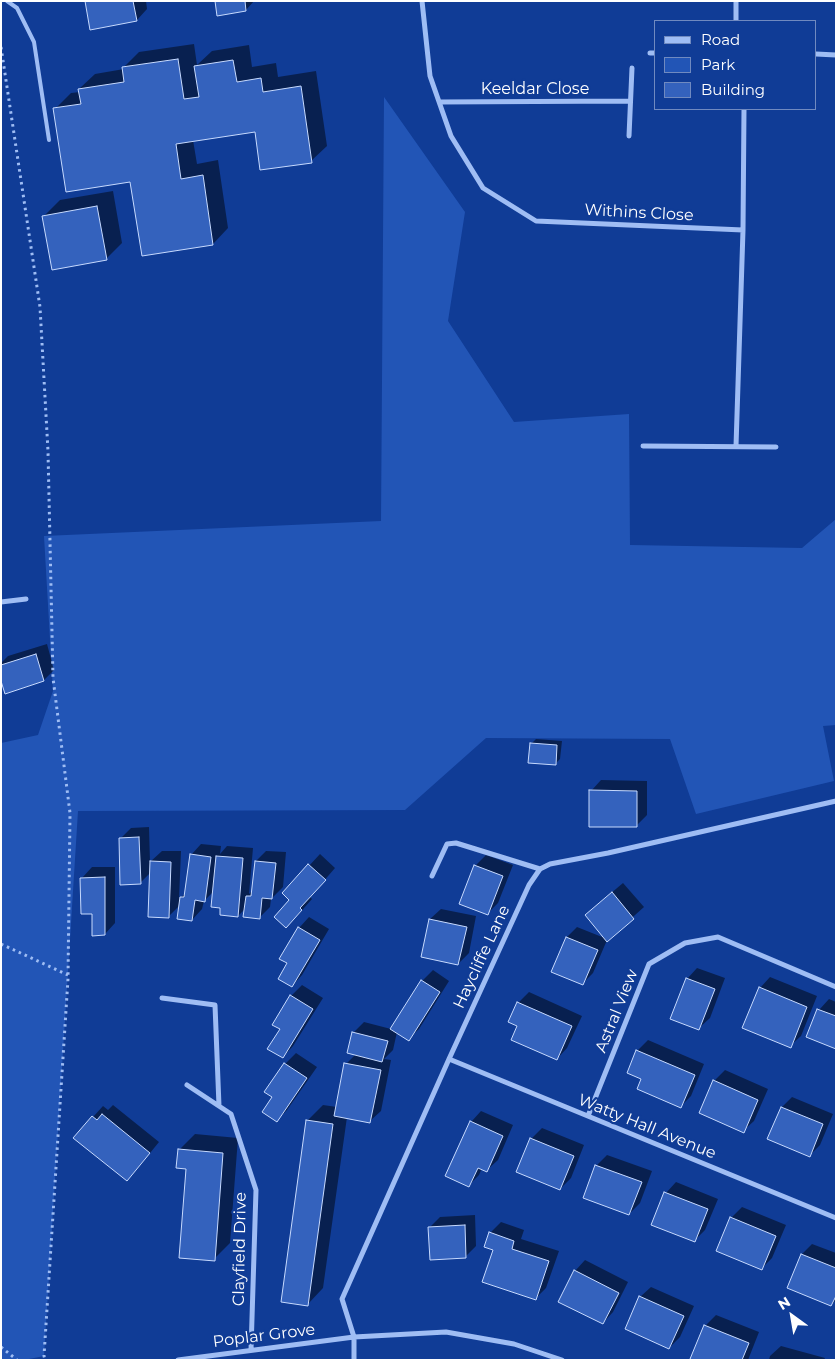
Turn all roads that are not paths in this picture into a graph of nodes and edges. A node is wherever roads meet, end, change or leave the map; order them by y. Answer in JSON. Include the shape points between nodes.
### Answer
{"nodes":[{"id":1,"x":8,"y":1,"type":"edge"},
{"id":2,"x":422,"y":1,"type":"edge"},
{"id":3,"x":736,"y":1,"type":"edge"},
{"id":4,"x":736,"y":20,"type":"edge"},
{"id":5,"x":817,"y":54,"type":"edge"},
{"id":6,"x":836,"y":54,"type":"edge"},
{"id":7,"x":632,"y":68,"type":"dead end"},
{"id":8,"x":630,"y":101,"type":"junction"},
{"id":9,"x":439,"y":102,"type":"junction"},
{"id":10,"x":744,"y":110,"type":"edge"},
{"id":11,"x":629,"y":136,"type":"dead end"},
{"id":12,"x":49,"y":140,"type":"dead end"},
{"id":13,"x":743,"y":230,"type":"junction"},
{"id":14,"x":643,"y":446,"type":"dead end"},
{"id":15,"x":736,"y":446,"type":"junction"},
{"id":16,"x":776,"y":447,"type":"dead end"},
{"id":17,"x":26,"y":598,"type":"dead end"},
{"id":18,"x":1,"y":602,"type":"edge"},
{"id":19,"x":836,"y":801,"type":"edge"},
{"id":20,"x":540,"y":869,"type":"junction"},
{"id":21,"x":432,"y":876,"type":"dead end"},
{"id":22,"x":836,"y":986,"type":"edge"},
{"id":23,"x":162,"y":998,"type":"dead end"},
{"id":24,"x":449,"y":1059,"type":"junction"},
{"id":25,"x":187,"y":1085,"type":"dead end"},
{"id":26,"x":219,"y":1106,"type":"junction"},
{"id":27,"x":588,"y":1116,"type":"junction"},
{"id":28,"x":836,"y":1218,"type":"edge"},
{"id":29,"x":354,"y":1337,"type":"junction"},
{"id":30,"x":250,"y":1350,"type":"junction"},
{"id":31,"x":178,"y":1360,"type":"edge"},
{"id":32,"x":354,"y":1360,"type":"edge"},
{"id":33,"x":562,"y":1360,"type":"edge"}],
"edges":[{"from":1,"to":12,"type":"lane","via":[[17,8],[34,42]]},
{"from":2,"to":9,"type":"street","name":"Withins Close","via":[[430,76]]},
{"from":3,"to":4,"type":"street"},
{"from":5,"to":6,"type":"street"},
{"from":7,"to":8,"type":"street"},
{"from":8,"to":9,"type":"street","name":"Keeldar Close"},
{"from":8,"to":11,"type":"street"},
{"from":9,"to":13,"type":"street","name":"Withins Close","via":[[451,136],[483,188],[536,221]]},
{"from":10,"to":13,"type":"street"},
{"from":13,"to":15,"type":"street"},
{"from":14,"to":15,"type":"street"},
{"from":15,"to":16,"type":"street"},
{"from":17,"to":18,"type":"street"},
{"from":19,"to":20,"type":"street","via":[[550,864]]},
{"from":20,"to":21,"type":"street","via":[[456,842],[446,844]]},
{"from":20,"to":24,"type":"street","name":"Haycliffe Lane","via":[[529,885]]},
{"from":22,"to":27,"type":"street","name":"Astral View","via":[[718,937],[684,943],[649,964]]},
{"from":23,"to":26,"type":"street","via":[[215,1005]]},
{"from":24,"to":27,"type":"street","name":"Watty Hall Avenue"},
{"from":24,"to":29,"type":"street","name":"Haycliffe Lane","via":[[342,1299]]},
{"from":25,"to":26,"type":"street","name":"Clayfield Drive"},
{"from":26,"to":30,"type":"street","name":"Clayfield Drive","via":[[231,1114],[256,1190]]},
{"from":27,"to":28,"type":"street","name":"Watty Hall Avenue"},
{"from":29,"to":30,"type":"street","name":"Poplar Grove"},
{"from":29,"to":32,"type":"street","name":"Haycliffe Lane"},
{"from":29,"to":33,"type":"street","name":"Poplar Grove","via":[[446,1332],[514,1344]]},
{"from":30,"to":31,"type":"street","name":"Poplar Grove"}]}
